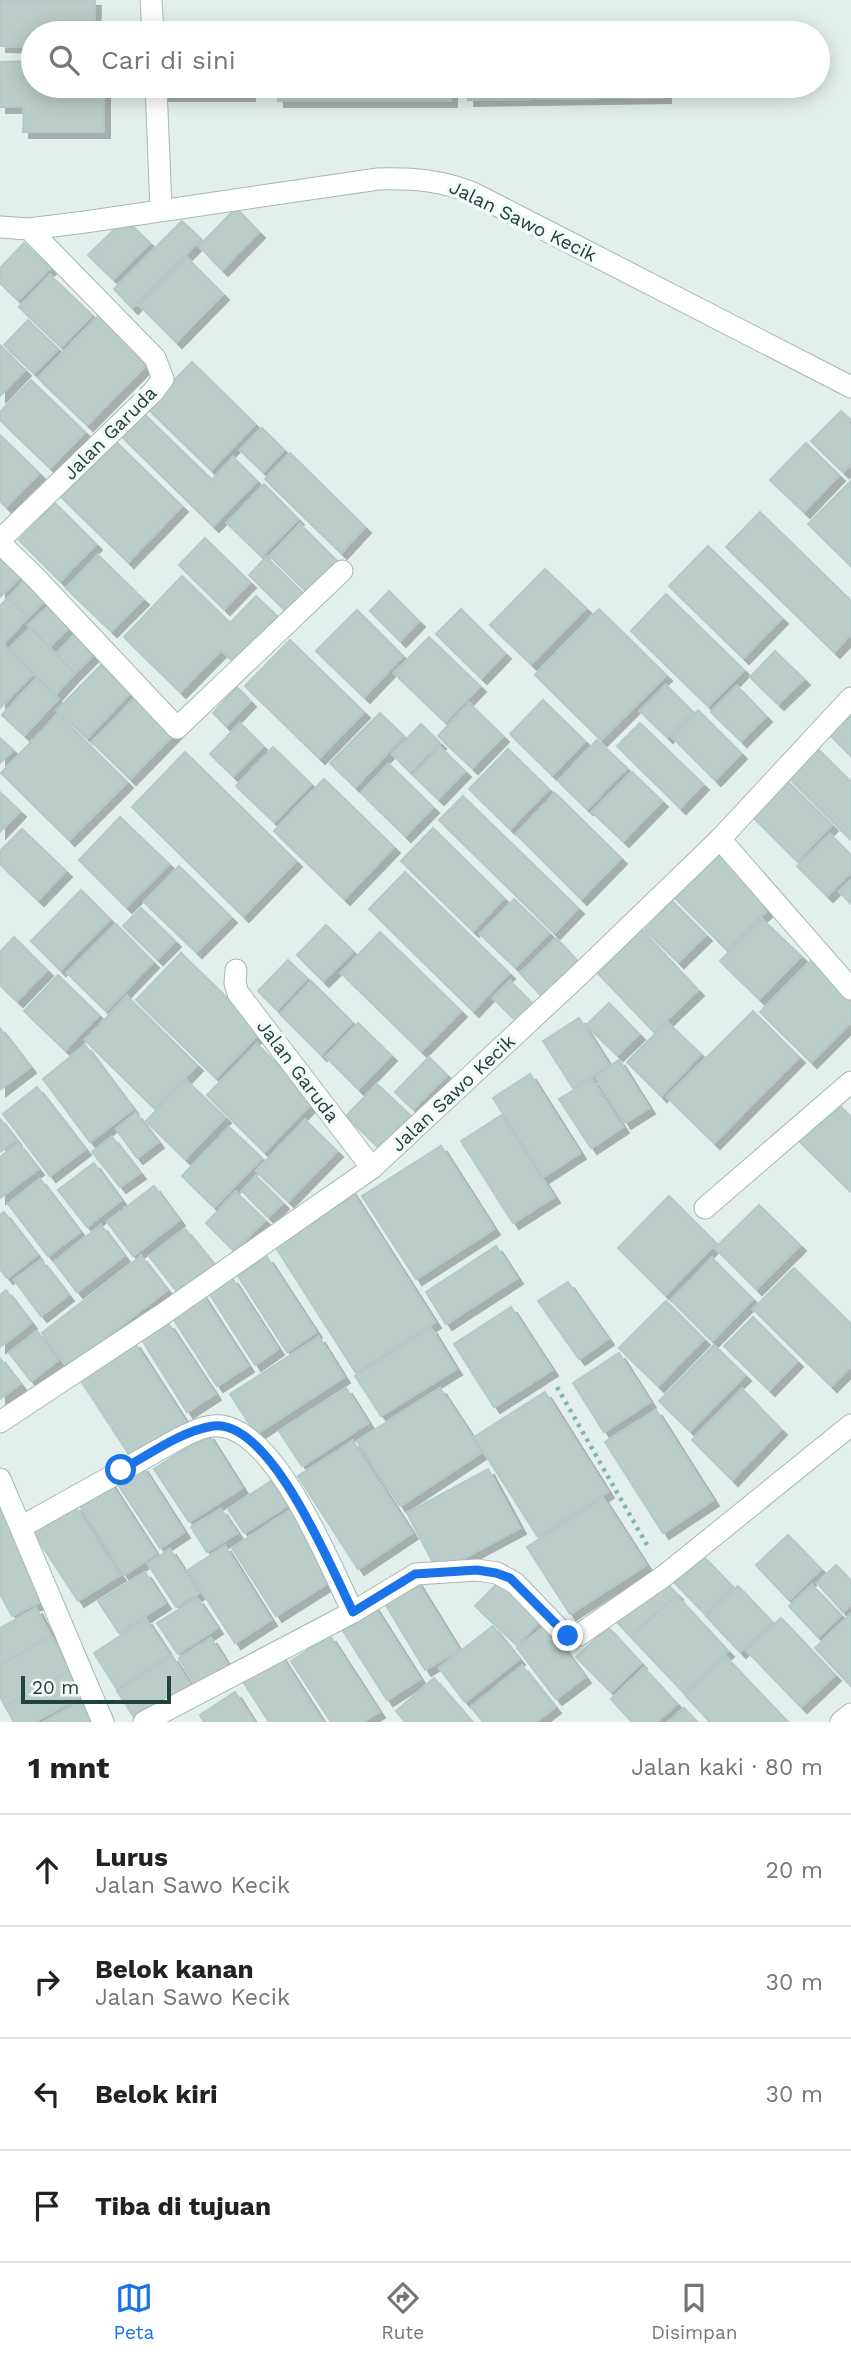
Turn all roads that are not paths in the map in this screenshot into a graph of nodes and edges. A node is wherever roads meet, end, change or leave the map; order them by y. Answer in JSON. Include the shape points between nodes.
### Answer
{"nodes":[{"id":1,"x":151,"y":0,"type":"edge"},
{"id":2,"x":152,"y":21,"type":"edge"},
{"id":3,"x":157,"y":98,"type":"edge"},
{"id":4,"x":162,"y":209,"type":"junction"},
{"id":5,"x":0,"y":228,"type":"edge"},
{"id":6,"x":29,"y":229,"type":"junction"},
{"id":7,"x":851,"y":387,"type":"edge"},
{"id":8,"x":0,"y":542,"type":"edge"},
{"id":9,"x":342,"y":570,"type":"dead end"},
{"id":10,"x":851,"y":698,"type":"edge"},
{"id":11,"x":720,"y":839,"type":"junction"},
{"id":12,"x":236,"y":971,"type":"dead end"},
{"id":13,"x":851,"y":989,"type":"edge"},
{"id":14,"x":851,"y":1082,"type":"edge"},
{"id":15,"x":372,"y":1168,"type":"junction"},
{"id":16,"x":705,"y":1208,"type":"dead end"},
{"id":17,"x":0,"y":1422,"type":"edge"},
{"id":18,"x":851,"y":1425,"type":"edge"},
{"id":19,"x":1,"y":1485,"type":"edge"},
{"id":20,"x":21,"y":1527,"type":"junction"},
{"id":21,"x":353,"y":1612,"type":"junction"},
{"id":22,"x":851,"y":1714,"type":"edge"},
{"id":23,"x":103,"y":1722,"type":"edge"},
{"id":24,"x":144,"y":1722,"type":"edge"},
{"id":25,"x":841,"y":1722,"type":"edge"}],
"edges":[{"from":1,"to":2,"type":"street"},
{"from":3,"to":4,"type":"street"},
{"from":4,"to":6,"type":"street","name":"Jalan Sawo Kecik"},
{"from":4,"to":7,"type":"street","name":"Jalan Sawo Kecik","via":[[378,180],[440,181],[475,194]]},
{"from":5,"to":6,"type":"street","name":"Jalan Sawo Kecik"},
{"from":6,"to":8,"type":"street","name":"Jalan Garuda","via":[[155,358],[163,379]]},
{"from":8,"to":9,"type":"street","name":"Jalan Garuda","via":[[177,728]]},
{"from":10,"to":11,"type":"street","name":"Jalan Sawo Kecik"},
{"from":11,"to":13,"type":"street"},
{"from":11,"to":15,"type":"street","name":"Jalan Sawo Kecik"},
{"from":12,"to":15,"type":"street","name":"Jalan Garuda","via":[[238,993]]},
{"from":14,"to":16,"type":"street"},
{"from":15,"to":17,"type":"street","name":"Jalan Sawo Kecik"},
{"from":18,"to":21,"type":"street","via":[[664,1576],[573,1637],[563,1633],[510,1578],[486,1571],[415,1574]]},
{"from":19,"to":20,"type":"street"},
{"from":20,"to":21,"type":"street","via":[[196,1430],[223,1426],[242,1434],[268,1457],[297,1500]]},
{"from":20,"to":23,"type":"street"},
{"from":21,"to":24,"type":"street"},
{"from":22,"to":25,"type":"street"}]}
